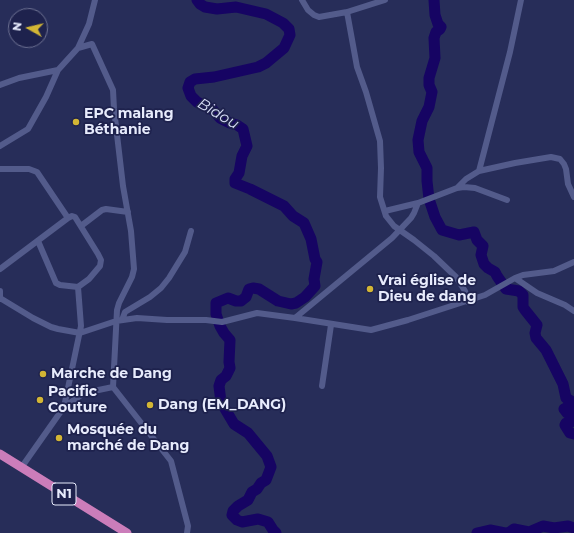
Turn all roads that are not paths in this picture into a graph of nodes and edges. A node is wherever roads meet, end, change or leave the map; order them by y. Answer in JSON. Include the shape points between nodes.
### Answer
{"nodes":[{"id":1,"x":95,"y":0,"type":"edge"},
{"id":2,"x":302,"y":0,"type":"edge"},
{"id":3,"x":384,"y":0,"type":"edge"},
{"id":4,"x":522,"y":0,"type":"edge"},
{"id":5,"x":347,"y":12,"type":"junction"},
{"id":6,"x":78,"y":48,"type":"junction"},
{"id":7,"x":58,"y":70,"type":"junction"},
{"id":8,"x":0,"y":85,"type":"edge"},
{"id":9,"x":0,"y":146,"type":"edge"},
{"id":10,"x":0,"y":169,"type":"edge"},
{"id":11,"x":478,"y":171,"type":"junction"},
{"id":12,"x":457,"y":188,"type":"junction"},
{"id":13,"x":574,"y":197,"type":"edge"},
{"id":14,"x":507,"y":200,"type":"dead end"},
{"id":15,"x":418,"y":203,"type":"junction"},
{"id":16,"x":385,"y":211,"type":"junction"},
{"id":17,"x":128,"y":212,"type":"junction"},
{"id":18,"x":68,"y":218,"type":"junction"},
{"id":19,"x":81,"y":226,"type":"junction"},
{"id":20,"x":399,"y":230,"type":"junction"},
{"id":21,"x":191,"y":231,"type":"dead end"},
{"id":22,"x":38,"y":241,"type":"junction"},
{"id":23,"x":574,"y":262,"type":"edge"},
{"id":24,"x":0,"y":269,"type":"edge"},
{"id":25,"x":515,"y":278,"type":"junction"},
{"id":26,"x":78,"y":287,"type":"junction"},
{"id":27,"x":0,"y":292,"type":"edge"},
{"id":28,"x":0,"y":299,"type":"edge"},
{"id":29,"x":468,"y":302,"type":"junction"},
{"id":30,"x":573,"y":308,"type":"edge"},
{"id":31,"x":296,"y":318,"type":"junction"},
{"id":32,"x":119,"y":321,"type":"junction"},
{"id":33,"x":331,"y":325,"type":"junction"},
{"id":34,"x":80,"y":333,"type":"junction"},
{"id":35,"x":322,"y":386,"type":"dead end"},
{"id":36,"x":114,"y":387,"type":"junction"},
{"id":37,"x":64,"y":407,"type":"junction"},
{"id":38,"x":0,"y":454,"type":"edge"},
{"id":39,"x":21,"y":468,"type":"junction"},
{"id":40,"x":127,"y":533,"type":"edge"},
{"id":41,"x":187,"y":533,"type":"edge"}],
"edges":[{"from":1,"to":6,"type":"street","via":[[89,24]]},
{"from":2,"to":5,"type":"street","via":[[308,10],[319,17]]},
{"from":3,"to":5,"type":"street"},
{"from":4,"to":11,"type":"street"},
{"from":5,"to":16,"type":"street","via":[[357,67],[380,141],[380,197]]},
{"from":6,"to":7,"type":"street"},
{"from":6,"to":17,"type":"street","via":[[92,44],[112,87]]},
{"from":7,"to":8,"type":"street","via":[[19,78]]},
{"from":7,"to":9,"type":"street","via":[[28,129]]},
{"from":10,"to":18,"type":"street","via":[[29,168],[37,172]]},
{"from":11,"to":12,"type":"street"},
{"from":11,"to":13,"type":"street","via":[[557,157],[564,164]]},
{"from":12,"to":14,"type":"street","via":[[475,188]]},
{"from":12,"to":15,"type":"street"},
{"from":15,"to":16,"type":"street"},
{"from":15,"to":20,"type":"street","via":[[414,213]]},
{"from":16,"to":20,"type":"street","via":[[390,222]]},
{"from":17,"to":19,"type":"street","via":[[102,210]]},
{"from":17,"to":32,"type":"street","via":[[134,269],[119,303]]},
{"from":18,"to":19,"type":"street","via":[[76,217]]},
{"from":18,"to":22,"type":"street"},
{"from":19,"to":26,"type":"street","via":[[101,263],[92,276]]},
{"from":20,"to":29,"type":"street","via":[[434,256],[456,277],[465,291]]},
{"from":20,"to":31,"type":"street"},
{"from":21,"to":32,"type":"street","via":[[185,252],[161,288],[125,312]]},
{"from":22,"to":24,"type":"street"},
{"from":22,"to":26,"type":"street","via":[[56,283],[60,286]]},
{"from":23,"to":25,"type":"street","via":[[554,271]]},
{"from":25,"to":29,"type":"street"},
{"from":25,"to":30,"type":"street","via":[[537,293]]},
{"from":26,"to":34,"type":"street","via":[[82,321]]},
{"from":27,"to":28,"type":"street"},
{"from":28,"to":34,"type":"street","via":[[58,330]]},
{"from":29,"to":33,"type":"street","via":[[370,330]]},
{"from":31,"to":32,"type":"street","via":[[257,313],[222,322],[137,318]]},
{"from":31,"to":33,"type":"street"},
{"from":32,"to":34,"type":"street"},
{"from":32,"to":36,"type":"street"},
{"from":33,"to":35,"type":"street"},
{"from":34,"to":37,"type":"street"},
{"from":36,"to":37,"type":"street","via":[[84,393]]},
{"from":36,"to":41,"type":"street","via":[[171,460],[188,526]]},
{"from":37,"to":39,"type":"street"},
{"from":38,"to":39,"type":"highway","number":"N1"},
{"from":39,"to":40,"type":"highway","number":"N1"}]}
